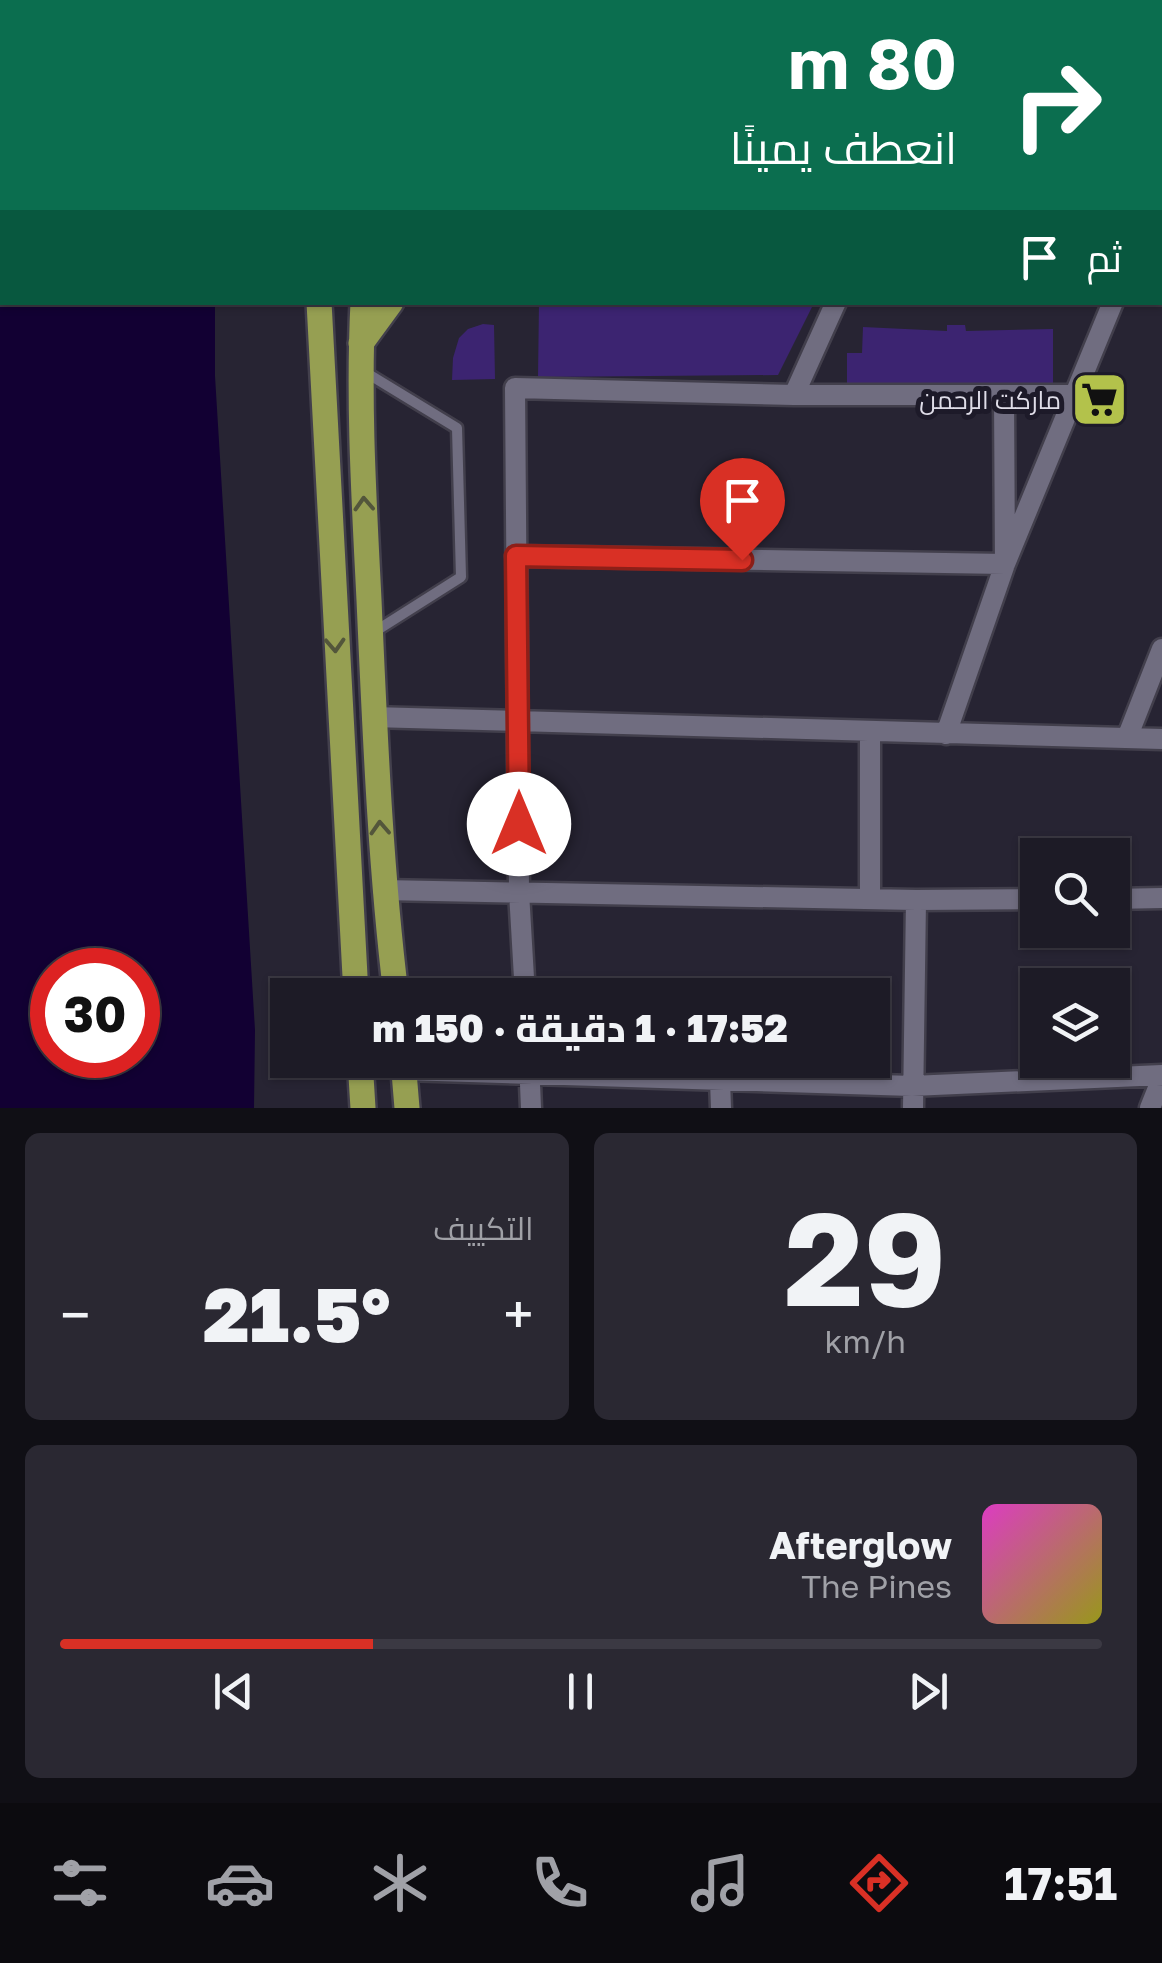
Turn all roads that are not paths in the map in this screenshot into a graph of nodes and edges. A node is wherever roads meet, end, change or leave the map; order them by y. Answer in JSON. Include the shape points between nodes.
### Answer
{"nodes":[{"id":1,"x":320,"y":305,"type":"edge"},
{"id":2,"x":363,"y":305,"type":"edge"},
{"id":3,"x":371,"y":305,"type":"edge"},
{"id":4,"x":390,"y":305,"type":"edge"},
{"id":5,"x":835,"y":305,"type":"edge"},
{"id":6,"x":1112,"y":305,"type":"edge"},
{"id":7,"x":360,"y":356,"type":"junction"},
{"id":8,"x":794,"y":395,"type":"junction"},
{"id":9,"x":1004,"y":396,"type":"junction"},
{"id":10,"x":1075,"y":396,"type":"junction"},
{"id":11,"x":516,"y":556,"type":"junction"},
{"id":12,"x":1005,"y":564,"type":"junction"},
{"id":13,"x":370,"y":634,"type":"junction"},
{"id":14,"x":1162,"y":648,"type":"edge"},
{"id":15,"x":372,"y":717,"type":"junction"},
{"id":16,"x":518,"y":720,"type":"junction"},
{"id":17,"x":870,"y":732,"type":"junction"},
{"id":18,"x":946,"y":734,"type":"junction"},
{"id":19,"x":1127,"y":738,"type":"junction"},
{"id":20,"x":1162,"y":739,"type":"edge"},
{"id":21,"x":383,"y":890,"type":"junction"},
{"id":22,"x":520,"y":892,"type":"junction"},
{"id":23,"x":1162,"y":898,"type":"edge"},
{"id":24,"x":1130,"y":899,"type":"edge"},
{"id":25,"x":870,"y":900,"type":"junction"},
{"id":26,"x":916,"y":900,"type":"junction"},
{"id":27,"x":1020,"y":900,"type":"edge"},
{"id":28,"x":355,"y":978,"type":"edge"},
{"id":29,"x":394,"y":978,"type":"edge"},
{"id":30,"x":525,"y":978,"type":"edge"},
{"id":31,"x":1162,"y":1077,"type":"edge"},
{"id":32,"x":361,"y":1078,"type":"edge"},
{"id":33,"x":405,"y":1078,"type":"edge"},
{"id":34,"x":530,"y":1078,"type":"edge"},
{"id":35,"x":691,"y":1078,"type":"edge"},
{"id":36,"x":720,"y":1080,"type":"junction"},
{"id":37,"x":912,"y":1086,"type":"junction"},
{"id":38,"x":363,"y":1108,"type":"edge"},
{"id":39,"x":407,"y":1108,"type":"edge"},
{"id":40,"x":531,"y":1108,"type":"edge"},
{"id":41,"x":721,"y":1108,"type":"edge"},
{"id":42,"x":913,"y":1108,"type":"edge"},
{"id":43,"x":1150,"y":1108,"type":"edge"}],
"edges":[{"from":1,"to":28,"type":"main road","one_way":true},
{"from":2,"to":7,"type":"main road"},
{"from":3,"to":7,"type":"main road"},
{"from":4,"to":7,"type":"main road"},
{"from":5,"to":8,"type":"street"},
{"from":6,"to":10,"type":"street"},
{"from":13,"to":7,"type":"main road","one_way":true},
{"from":7,"to":13,"type":"lane","via":[[457,428],[462,576]]},
{"from":8,"to":9,"type":"street"},
{"from":8,"to":11,"type":"street","via":[[515,388]]},
{"from":9,"to":10,"type":"street"},
{"from":9,"to":12,"type":"street"},
{"from":10,"to":12,"type":"street"},
{"from":11,"to":12,"type":"street"},
{"from":11,"to":16,"type":"street"},
{"from":12,"to":18,"type":"street"},
{"from":13,"to":15,"type":"main road"},
{"from":14,"to":19,"type":"street"},
{"from":15,"to":16,"type":"street"},
{"from":21,"to":15,"type":"main road","one_way":true},
{"from":16,"to":17,"type":"street"},
{"from":16,"to":22,"type":"street"},
{"from":17,"to":18,"type":"street"},
{"from":17,"to":25,"type":"street"},
{"from":18,"to":19,"type":"street"},
{"from":19,"to":20,"type":"street"},
{"from":21,"to":22,"type":"street"},
{"from":21,"to":29,"type":"main road"},
{"from":22,"to":25,"type":"street"},
{"from":22,"to":30,"type":"street"},
{"from":23,"to":24,"type":"street"},
{"from":25,"to":26,"type":"street"},
{"from":26,"to":27,"type":"street"},
{"from":26,"to":37,"type":"street"},
{"from":31,"to":37,"type":"street"},
{"from":31,"to":43,"type":"street"},
{"from":32,"to":38,"type":"main road"},
{"from":33,"to":39,"type":"main road"},
{"from":34,"to":40,"type":"street"},
{"from":35,"to":36,"type":"street"},
{"from":36,"to":37,"type":"street"},
{"from":36,"to":41,"type":"street"},
{"from":37,"to":42,"type":"street"}]}
